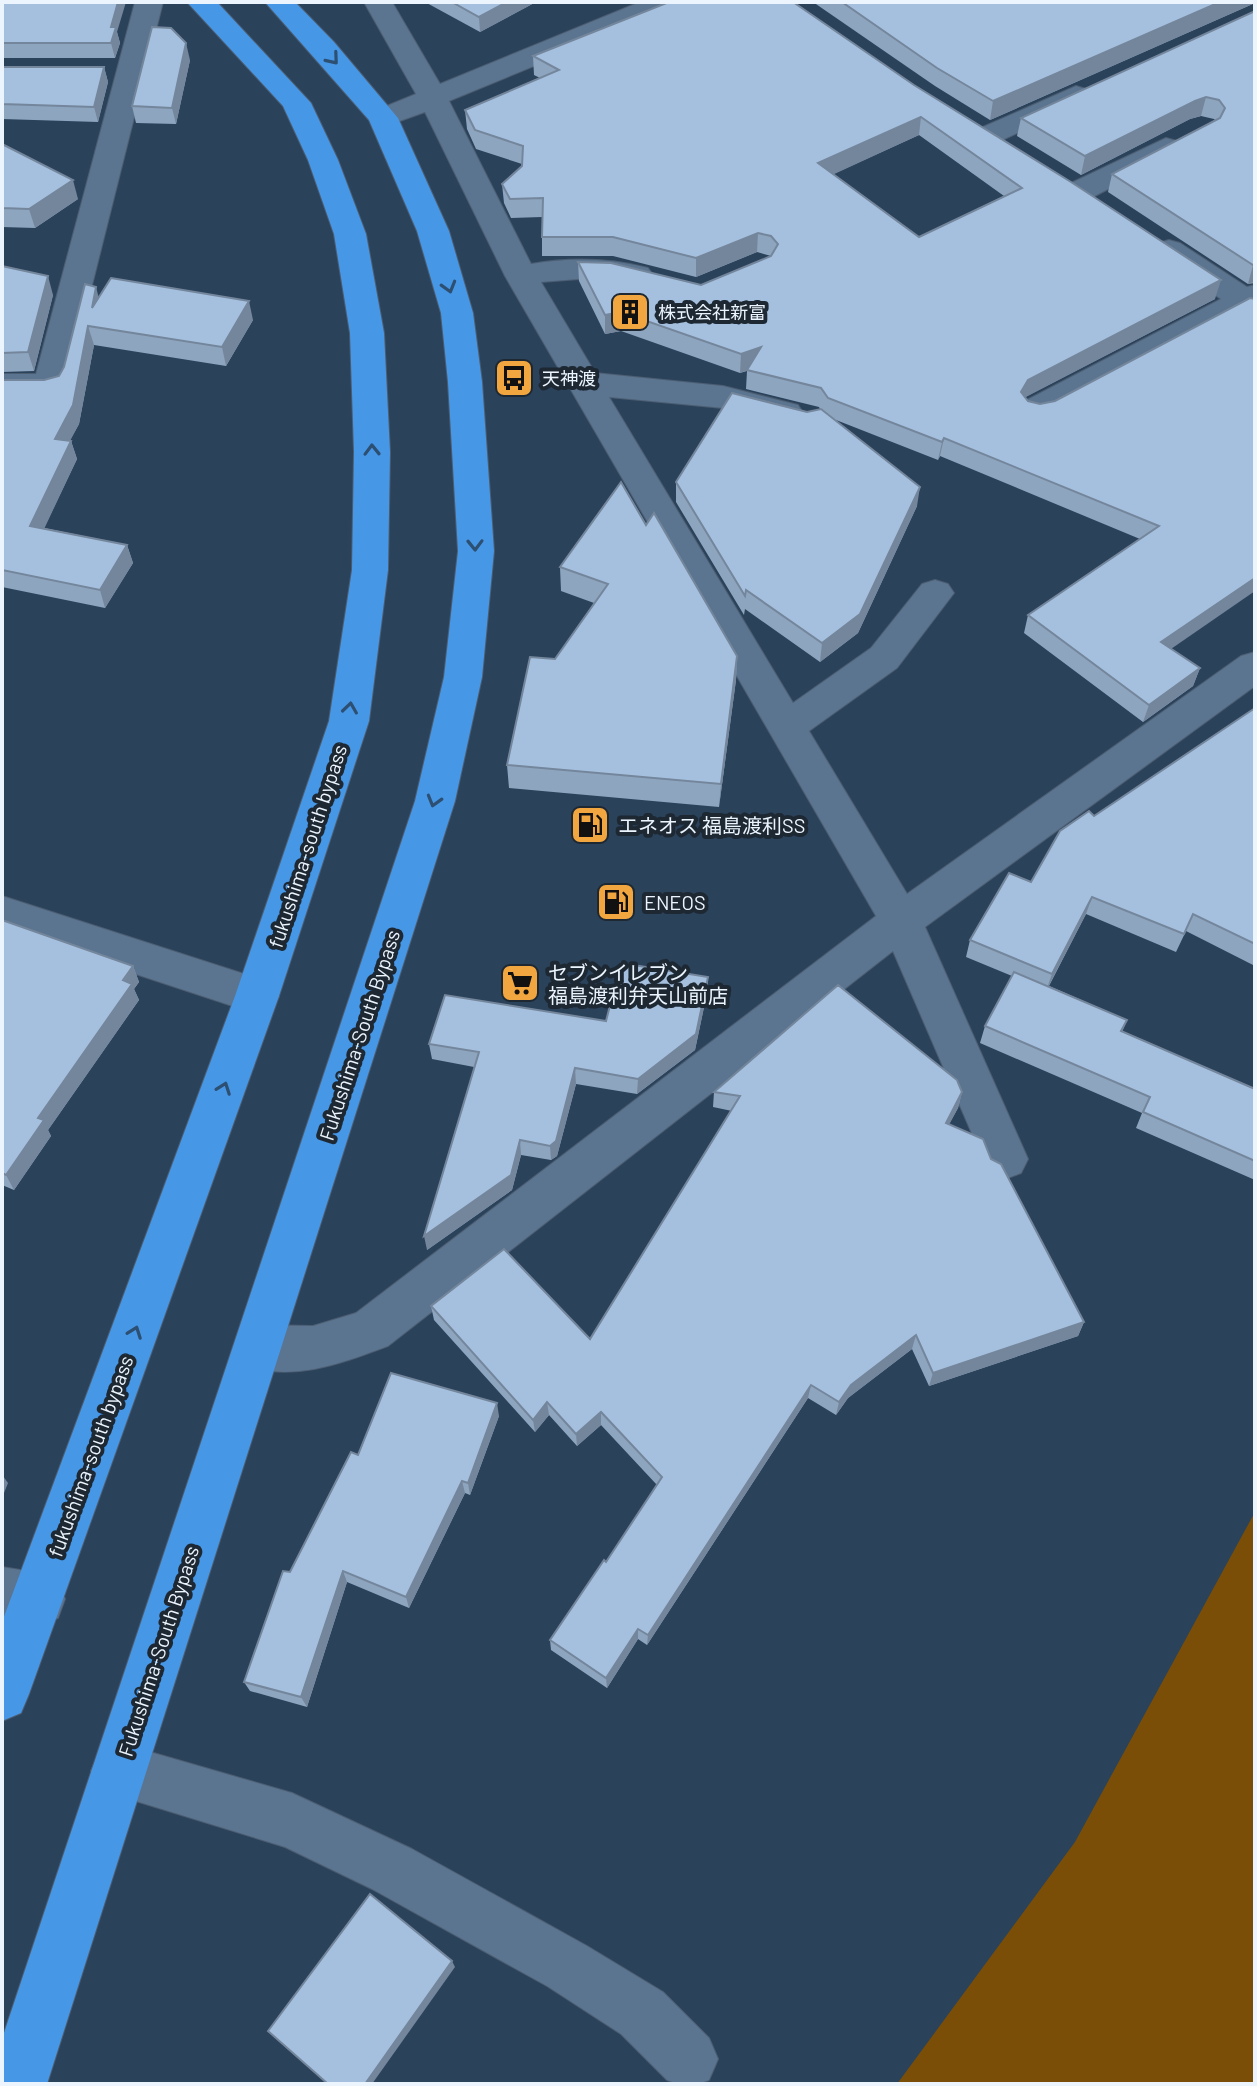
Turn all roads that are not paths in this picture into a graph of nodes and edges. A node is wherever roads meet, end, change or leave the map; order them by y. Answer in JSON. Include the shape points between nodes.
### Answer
{"nodes":[{"id":1,"x":149,"y":2,"type":"edge"},
{"id":2,"x":201,"y":2,"type":"edge"},
{"id":3,"x":279,"y":2,"type":"edge"},
{"id":4,"x":378,"y":2,"type":"edge"},
{"id":5,"x":665,"y":2,"type":"edge"},
{"id":6,"x":1100,"y":84,"type":"edge"},
{"id":7,"x":433,"y":98,"type":"junction"},
{"id":8,"x":383,"y":118,"type":"junction"},
{"id":9,"x":1189,"y":135,"type":"edge"},
{"id":10,"x":1013,"y":151,"type":"edge"},
{"id":11,"x":1053,"y":175,"type":"edge"},
{"id":12,"x":1080,"y":191,"type":"junction"},
{"id":13,"x":1105,"y":208,"type":"edge"},
{"id":14,"x":1143,"y":233,"type":"edge"},
{"id":15,"x":521,"y":276,"type":"junction"},
{"id":16,"x":670,"y":283,"type":"edge"},
{"id":17,"x":1252,"y":301,"type":"edge"},
{"id":18,"x":583,"y":383,"type":"junction"},
{"id":19,"x":2,"y":385,"type":"edge"},
{"id":20,"x":1037,"y":409,"type":"edge"},
{"id":21,"x":806,"y":418,"type":"edge"},
{"id":22,"x":935,"y":593,"type":"dead end"},
{"id":23,"x":1255,"y":666,"type":"edge"},
{"id":24,"x":787,"y":727,"type":"junction"},
{"id":25,"x":2,"y":913,"type":"edge"},
{"id":26,"x":901,"y":921,"type":"junction"},
{"id":27,"x":257,"y":996,"type":"junction"},
{"id":28,"x":1005,"y":1159,"type":"dead end"},
{"id":29,"x":257,"y":1348,"type":"junction"},
{"id":30,"x":20,"y":1596,"type":"edge"},
{"id":31,"x":2,"y":1694,"type":"edge"},
{"id":32,"x":119,"y":1771,"type":"junction"},
{"id":33,"x":688,"y":2059,"type":"dead end"},
{"id":34,"x":17,"y":2084,"type":"edge"}],
"edges":[{"from":1,"to":19,"type":"street","via":[[113,70],[50,385]]},
{"from":27,"to":2,"type":"highway","name":"fukushima-south bypass","one_way":true,"via":[[349,721],[370,570],[367,333],[350,234],[296,103]]},
{"from":3,"to":8,"type":"highway","name":"Fukushima-South Bypass","one_way":true},
{"from":4,"to":7,"type":"street"},
{"from":5,"to":7,"type":"street"},
{"from":6,"to":10,"type":"street","via":[[974,128]]},
{"from":7,"to":8,"type":"street"},
{"from":7,"to":15,"type":"street"},
{"from":8,"to":29,"type":"highway","name":"Fukushima-South Bypass","one_way":true,"via":[[433,231],[457,313],[476,551],[465,661],[435,801]]},
{"from":9,"to":12,"type":"street"},
{"from":11,"to":12,"type":"street"},
{"from":12,"to":13,"type":"street"},
{"from":14,"to":17,"type":"street"},
{"from":15,"to":16,"type":"street","via":[[567,267],[612,269]]},
{"from":15,"to":18,"type":"street"},
{"from":17,"to":20,"type":"street"},
{"from":18,"to":21,"type":"street","via":[[723,397]]},
{"from":18,"to":24,"type":"street"},
{"from":22,"to":24,"type":"street","via":[[884,658]]},
{"from":23,"to":26,"type":"street"},
{"from":24,"to":26,"type":"street"},
{"from":25,"to":27,"type":"street"},
{"from":26,"to":28,"type":"street"},
{"from":26,"to":29,"type":"street","via":[[371,1330],[313,1349]]},
{"from":30,"to":27,"type":"highway","name":"fukushima-south bypass","one_way":true},
{"from":29,"to":32,"type":"highway","name":"Fukushima-South Bypass"},
{"from":30,"to":31,"type":"highway","name":"fukushima-south bypass"},
{"from":32,"to":33,"type":"street","via":[[292,1821],[392,1869],[642,2013]]},
{"from":32,"to":34,"type":"highway","name":"Fukushima-South Bypass"}]}
